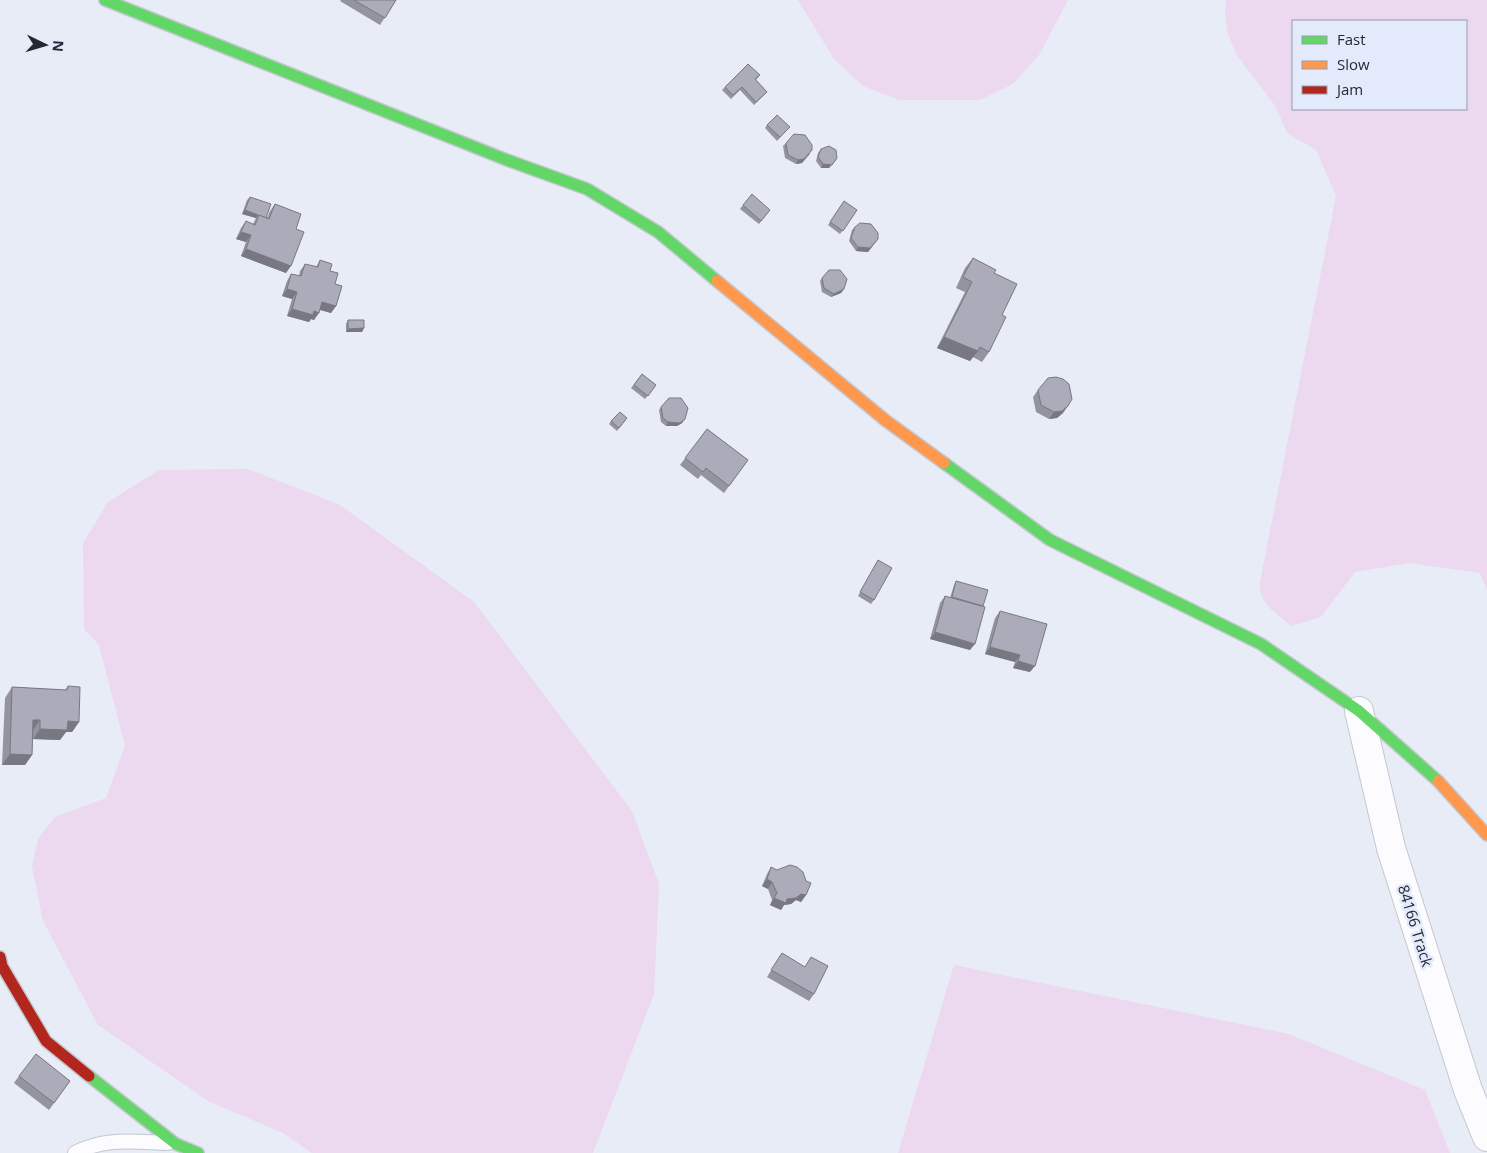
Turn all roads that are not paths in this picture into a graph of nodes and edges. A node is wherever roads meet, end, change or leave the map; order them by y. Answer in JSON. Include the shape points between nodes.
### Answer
{"nodes":[{"id":1,"x":105,"y":0,"type":"edge"},
{"id":2,"x":1359,"y":711,"type":"junction"},
{"id":3,"x":1487,"y":835,"type":"edge"},
{"id":4,"x":0,"y":957,"type":"edge"},
{"id":5,"x":1487,"y":1137,"type":"edge"},
{"id":6,"x":176,"y":1144,"type":"junction"},
{"id":7,"x":75,"y":1153,"type":"edge"},
{"id":8,"x":198,"y":1153,"type":"edge"}],
"edges":[{"from":1,"to":2,"type":"street","via":[[587,189],[658,232],[885,420],[1050,540],[1261,644]]},
{"from":2,"to":3,"type":"street","via":[[1434,777]]},
{"from":2,"to":5,"type":"street","name":"84166 Track","via":[[1391,848],[1468,1090]]},
{"from":4,"to":6,"type":"street","via":[[2,966],[46,1041]]},
{"from":6,"to":7,"type":"lane","via":[[111,1140]]},
{"from":6,"to":8,"type":"street"}]}
